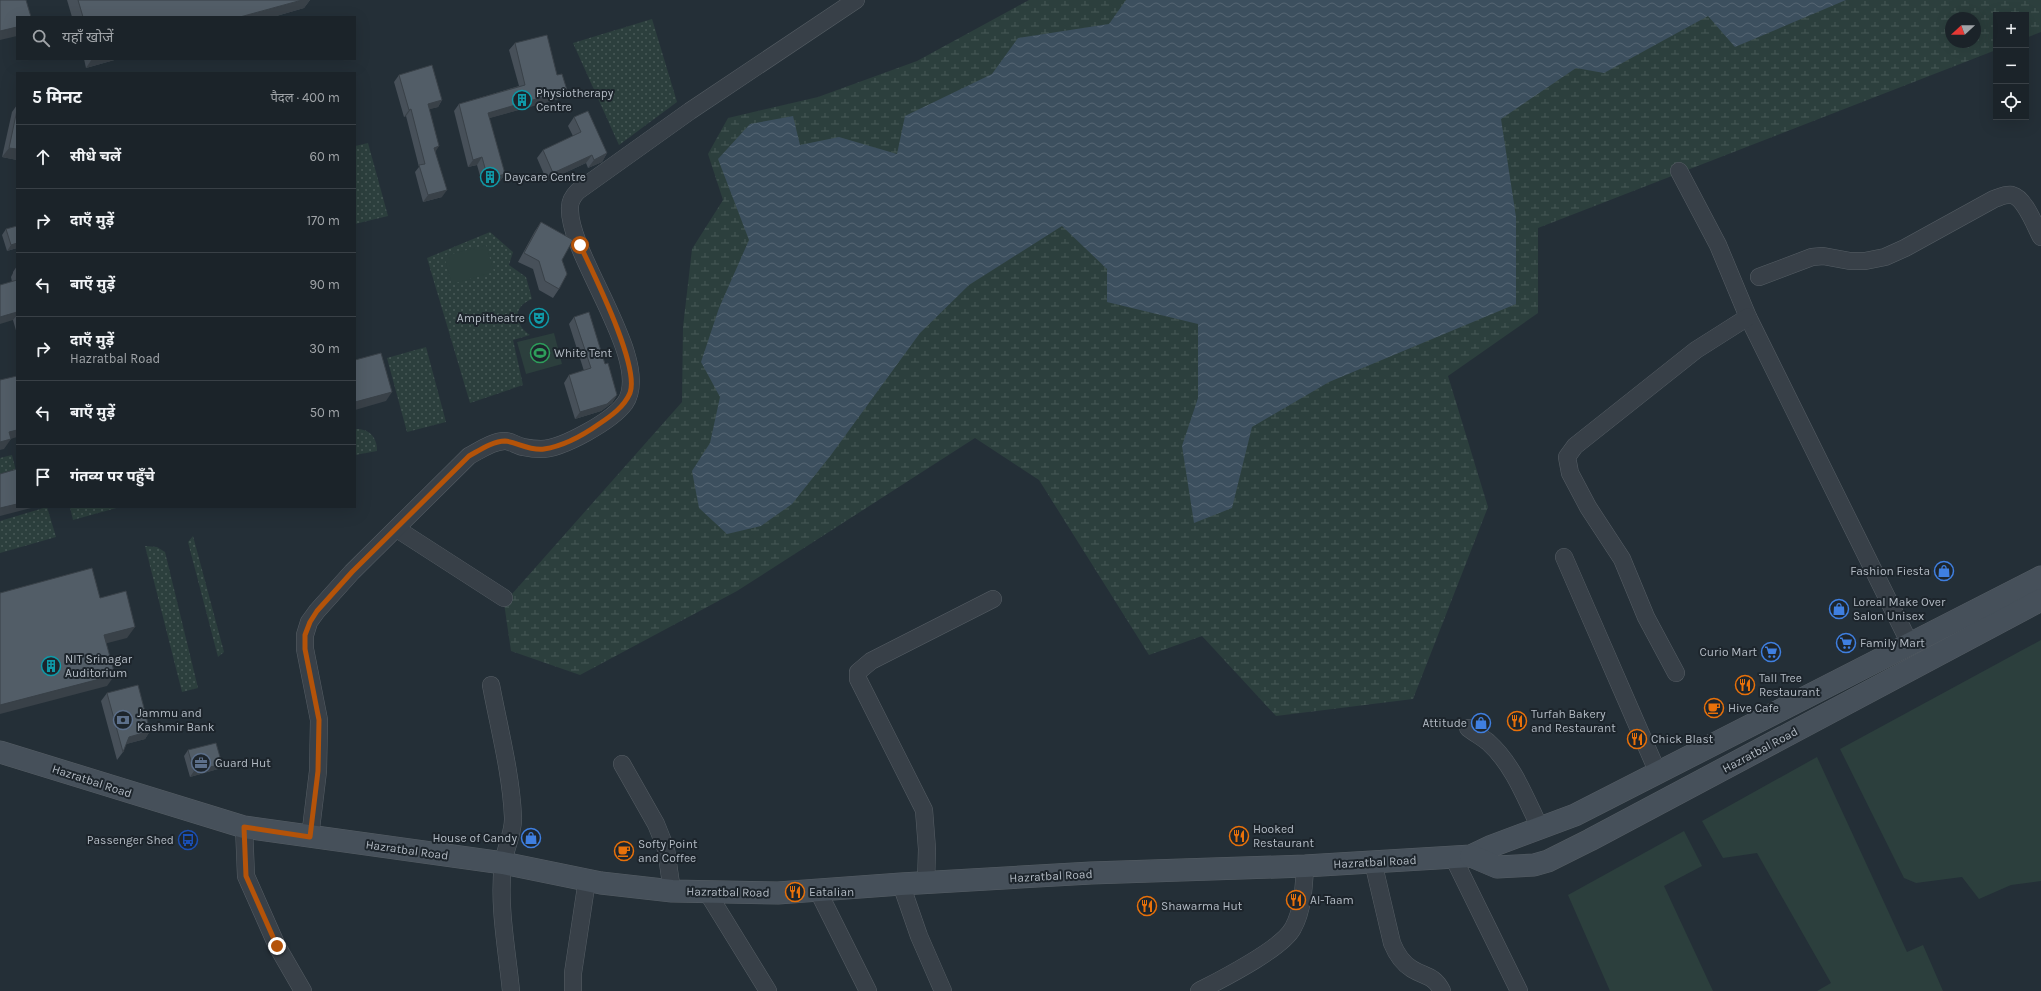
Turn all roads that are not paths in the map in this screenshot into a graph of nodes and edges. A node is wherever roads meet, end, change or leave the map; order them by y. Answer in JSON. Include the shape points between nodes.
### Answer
{"nodes":[{"id":1,"x":856,"y":0,"type":"edge"},
{"id":2,"x":1679,"y":171,"type":"dead end"},
{"id":3,"x":2041,"y":237,"type":"edge"},
{"id":4,"x":1759,"y":277,"type":"dead end"},
{"id":5,"x":1748,"y":317,"type":"junction"},
{"id":6,"x":397,"y":530,"type":"junction"},
{"id":7,"x":1564,"y":557,"type":"dead end"},
{"id":8,"x":2041,"y":577,"type":"edge"},
{"id":9,"x":504,"y":598,"type":"dead end"},
{"id":10,"x":993,"y":599,"type":"dead end"},
{"id":11,"x":2041,"y":600,"type":"edge"},
{"id":12,"x":1910,"y":644,"type":"junction"},
{"id":13,"x":1676,"y":673,"type":"dead end"},
{"id":14,"x":490,"y":685,"type":"dead end"},
{"id":15,"x":1468,"y":728,"type":"dead end"},
{"id":16,"x":0,"y":752,"type":"edge"},
{"id":17,"x":622,"y":764,"type":"dead end"},
{"id":18,"x":1658,"y":773,"type":"junction"},
{"id":19,"x":244,"y":827,"type":"junction"},
{"id":20,"x":1540,"y":828,"type":"junction"},
{"id":21,"x":310,"y":837,"type":"junction"},
{"id":22,"x":1462,"y":857,"type":"junction"},
{"id":23,"x":1373,"y":862,"type":"junction"},
{"id":24,"x":503,"y":863,"type":"junction"},
{"id":25,"x":1305,"y":866,"type":"junction"},
{"id":26,"x":587,"y":880,"type":"junction"},
{"id":27,"x":926,"y":883,"type":"junction"},
{"id":28,"x":901,"y":884,"type":"junction"},
{"id":29,"x":672,"y":891,"type":"junction"},
{"id":30,"x":818,"y":891,"type":"junction"},
{"id":31,"x":707,"y":892,"type":"junction"},
{"id":32,"x":1209,"y":989,"type":"edge"},
{"id":33,"x":303,"y":991,"type":"edge"},
{"id":34,"x":511,"y":991,"type":"edge"},
{"id":35,"x":573,"y":991,"type":"edge"},
{"id":36,"x":768,"y":991,"type":"edge"},
{"id":37,"x":868,"y":991,"type":"edge"},
{"id":38,"x":943,"y":991,"type":"edge"},
{"id":39,"x":1442,"y":991,"type":"edge"},
{"id":40,"x":1519,"y":991,"type":"edge"}],
"edges":[{"from":1,"to":6,"type":"street","via":[[690,111],[578,191],[572,198],[570,206],[580,245],[623,346],[630,374],[630,391],[624,404],[588,432],[565,443],[542,449],[506,441],[489,445],[476,452],[469,456]]},
{"from":2,"to":5,"type":"street","via":[[1718,244]]},
{"from":3,"to":4,"type":"street","via":[[2021,201],[2013,195],[2004,195],[1885,257],[1865,261],[1812,257]]},
{"from":5,"to":12,"type":"street"},
{"from":5,"to":13,"type":"street","via":[[1696,350],[1575,446],[1567,457],[1570,473],[1622,559],[1646,617]]},
{"from":6,"to":9,"type":"street"},
{"from":6,"to":21,"type":"street","via":[[333,593],[310,622],[305,635],[305,649],[319,720],[318,771]]},
{"from":7,"to":18,"type":"street"},
{"from":8,"to":12,"type":"main road","name":"Hazratbal Road"},
{"from":10,"to":27,"type":"street","via":[[871,661],[858,672],[858,679],[924,810],[928,849]]},
{"from":11,"to":22,"type":"main road","name":"Hazratbal Road","via":[[1548,861],[1534,865],[1497,867]]},
{"from":12,"to":18,"type":"main road","name":"Hazratbal Road"},
{"from":14,"to":24,"type":"street","via":[[513,817]]},
{"from":15,"to":20,"type":"street","via":[[1489,742],[1506,764],[1519,784]]},
{"from":16,"to":19,"type":"main road","name":"Hazratbal Road"},
{"from":17,"to":29,"type":"street","via":[[656,824],[666,849]]},
{"from":18,"to":20,"type":"main road","name":"Hazratbal Road","via":[[1575,815]]},
{"from":19,"to":21,"type":"main road","name":"Hazratbal Road"},
{"from":19,"to":33,"type":"street","via":[[246,876],[277,946]]},
{"from":20,"to":22,"type":"main road","name":"Hazratbal Road"},
{"from":21,"to":24,"type":"main road","name":"Hazratbal Road"},
{"from":22,"to":23,"type":"main road","name":"Hazratbal Road"},
{"from":22,"to":40,"type":"street"},
{"from":23,"to":25,"type":"main road","name":"Hazratbal Road"},
{"from":23,"to":39,"type":"street","via":[[1396,952],[1412,969],[1430,976]]},
{"from":24,"to":26,"type":"main road","name":"Hazratbal Road"},
{"from":24,"to":34,"type":"street","via":[[503,914]]},
{"from":25,"to":27,"type":"main road","name":"Hazratbal Road"},
{"from":25,"to":32,"type":"street","via":[[1299,912],[1288,936]]},
{"from":26,"to":29,"type":"main road","name":"Hazratbal Road"},
{"from":26,"to":35,"type":"street","via":[[572,973]]},
{"from":27,"to":28,"type":"main road","name":"Hazratbal Road"},
{"from":28,"to":30,"type":"main road","name":"Hazratbal Road"},
{"from":28,"to":38,"type":"street","via":[[919,936]]},
{"from":29,"to":31,"type":"main road","name":"Hazratbal Road"},
{"from":30,"to":31,"type":"main road","name":"Hazratbal Road","via":[[778,894]]},
{"from":30,"to":37,"type":"street"},
{"from":31,"to":36,"type":"street"}]}
